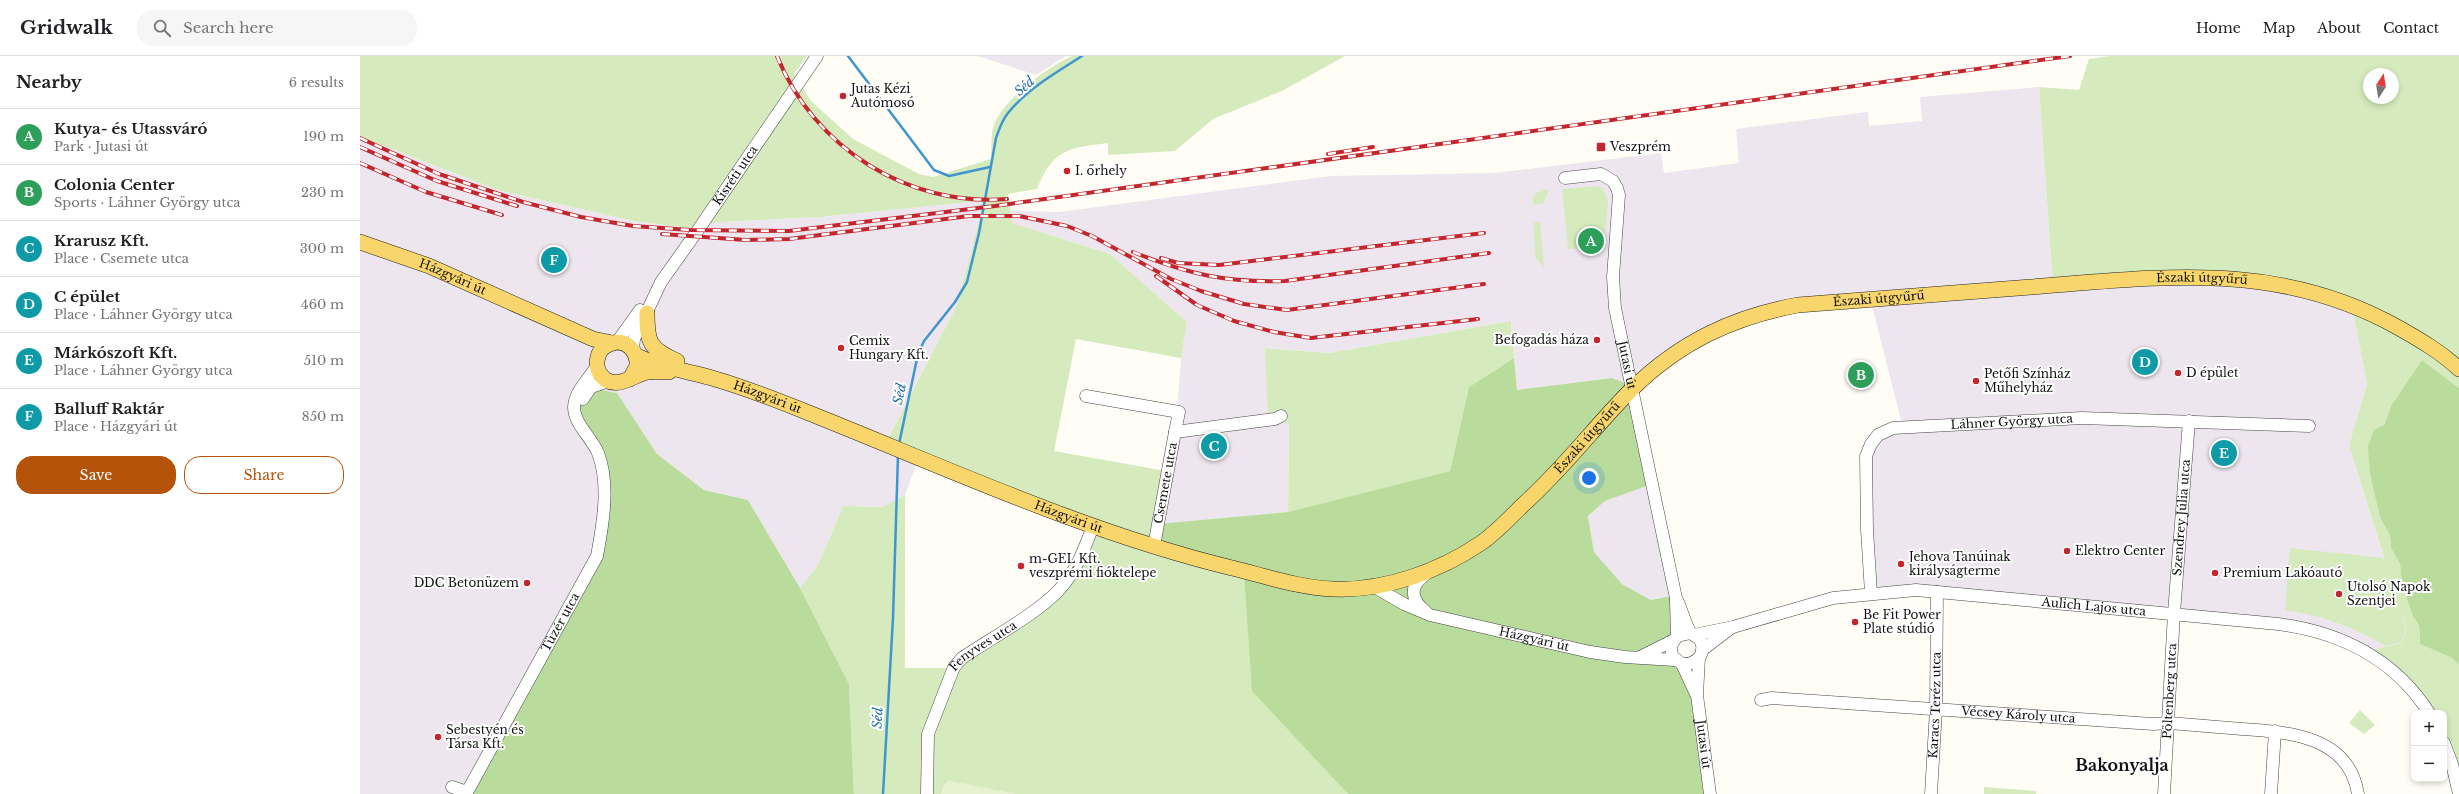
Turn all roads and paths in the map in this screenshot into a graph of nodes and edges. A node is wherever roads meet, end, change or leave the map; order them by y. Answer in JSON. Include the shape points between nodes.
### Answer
{"nodes":[{"id":1,"x":817,"y":56,"type":"edge"},
{"id":2,"x":1565,"y":178,"type":"dead end"},
{"id":3,"x":360,"y":242,"type":"edge"},
{"id":4,"x":654,"y":294,"type":"junction"},
{"id":5,"x":646,"y":313,"type":"junction"},
{"id":6,"x":544,"y":317,"type":"junction"},
{"id":7,"x":615,"y":342,"type":"junction"},
{"id":8,"x":635,"y":353,"type":"junction"},
{"id":9,"x":597,"y":362,"type":"junction"},
{"id":10,"x":2459,"y":368,"type":"edge"},
{"id":11,"x":630,"y":378,"type":"junction"},
{"id":12,"x":716,"y":379,"type":"junction"},
{"id":13,"x":609,"y":381,"type":"junction"},
{"id":14,"x":1632,"y":389,"type":"junction"},
{"id":15,"x":1086,"y":396,"type":"dead end"},
{"id":16,"x":1281,"y":416,"type":"dead end"},
{"id":17,"x":2189,"y":421,"type":"junction"},
{"id":18,"x":2309,"y":426,"type":"dead end"},
{"id":19,"x":1175,"y":432,"type":"junction"},
{"id":20,"x":590,"y":439,"type":"junction"},
{"id":21,"x":1093,"y":526,"type":"junction"},
{"id":22,"x":1154,"y":546,"type":"junction"},
{"id":23,"x":1429,"y":572,"type":"junction"},
{"id":24,"x":1373,"y":586,"type":"junction"},
{"id":25,"x":1937,"y":592,"type":"junction"},
{"id":26,"x":1871,"y":593,"type":"junction"},
{"id":27,"x":1676,"y":598,"type":"junction"},
{"id":28,"x":2174,"y":613,"type":"junction"},
{"id":29,"x":1430,"y":615,"type":"junction"},
{"id":30,"x":1733,"y":627,"type":"junction"},
{"id":31,"x":1693,"y":634,"type":"junction"},
{"id":32,"x":1674,"y":638,"type":"junction"},
{"id":33,"x":1701,"y":654,"type":"junction"},
{"id":34,"x":1639,"y":658,"type":"junction"},
{"id":35,"x":1679,"y":662,"type":"junction"},
{"id":36,"x":1697,"y":696,"type":"junction"},
{"id":37,"x":1761,"y":700,"type":"dead end"},
{"id":38,"x":1936,"y":709,"type":"junction"},
{"id":39,"x":2427,"y":710,"type":"edge"},
{"id":40,"x":2169,"y":723,"type":"junction"},
{"id":41,"x":2275,"y":731,"type":"junction"},
{"id":42,"x":2445,"y":746,"type":"edge"},
{"id":43,"x":452,"y":787,"type":"dead end"},
{"id":44,"x":467,"y":793,"type":"edge"},
{"id":45,"x":927,"y":794,"type":"edge"},
{"id":46,"x":1710,"y":794,"type":"edge"},
{"id":47,"x":1931,"y":794,"type":"edge"},
{"id":48,"x":2164,"y":794,"type":"edge"},
{"id":49,"x":2271,"y":794,"type":"edge"},
{"id":50,"x":2358,"y":794,"type":"edge"},
{"id":51,"x":2459,"y":794,"type":"edge"}],
"edges":[{"from":1,"to":4,"type":"street","name":"Kisréti utca"},
{"from":2,"to":14,"type":"street","name":"Jutasi út","via":[[1601,174],[1608,176],[1617,188],[1619,195],[1613,296]]},
{"from":3,"to":6,"type":"main road","name":"Házgyári út","via":[[429,266]]},
{"from":4,"to":5,"type":"street","name":"Kisréti utca"},
{"from":4,"to":7,"type":"street","name":"Kisréti utca"},
{"from":5,"to":8,"type":"street","name":"Kisréti utca","via":[[634,338]]},
{"from":5,"to":12,"type":"main road","via":[[647,331],[654,348]]},
{"from":6,"to":7,"type":"main road","via":[[593,338]]},
{"from":6,"to":9,"type":"main road","via":[[588,348]]},
{"from":7,"to":8,"type":"main road","via":[[626,344]]},
{"from":7,"to":9,"type":"main road","via":[[604,347]]},
{"from":8,"to":11,"type":"main road","via":[[637,366]]},
{"from":8,"to":12,"type":"main road","name":"Házgyári út"},
{"from":9,"to":13,"type":"main road","via":[[600,374]]},
{"from":9,"to":20,"type":"street","name":"Tüzér utca","via":[[578,392],[574,407],[577,419]]},
{"from":10,"to":14,"type":"main road","name":"Északi útgyűrű","via":[[2440,352],[2386,321],[2352,304],[2318,293],[2252,279],[2167,278],[1798,305],[1741,319],[1702,337],[1670,358]]},
{"from":11,"to":12,"type":"main road","name":"Házgyári út","via":[[649,372],[664,372]]},
{"from":11,"to":13,"type":"main road","via":[[618,383]]},
{"from":12,"to":21,"type":"main road","name":"Házgyári út"},
{"from":13,"to":20,"type":"street","name":"Tüzér utca","via":[[592,387],[582,400],[582,412]]},
{"from":14,"to":23,"type":"main road","name":"Északi útgyűrű","via":[[1548,483],[1484,541]]},
{"from":14,"to":27,"type":"street","name":"Jutasi út"},
{"from":15,"to":19,"type":"street","via":[[1179,412]]},
{"from":16,"to":19,"type":"street","name":"Csemete utca"},
{"from":17,"to":18,"type":"street","name":"Láhner György utca"},
{"from":17,"to":26,"type":"street","name":"Láhner György utca","via":[[2082,418],[1882,431],[1874,439],[1866,456]]},
{"from":17,"to":28,"type":"street","name":"Szendrey Júlia utca"},
{"from":19,"to":22,"type":"street","name":"Csemete utca"},
{"from":20,"to":44,"type":"street","name":"Tüzér utca","via":[[600,459],[603,484],[603,522],[597,556]]},
{"from":21,"to":22,"type":"main road","name":"Házgyári út"},
{"from":21,"to":45,"type":"street","name":"Fenyves utca","via":[[1077,565],[1058,591],[962,658],[954,668],[928,734]]},
{"from":22,"to":24,"type":"main road","name":"Házgyári út","via":[[1196,559],[1312,587],[1347,589]]},
{"from":23,"to":24,"type":"main road","name":"Északi útgyűrű"},
{"from":23,"to":29,"type":"street","via":[[1415,583],[1414,595],[1416,602]]},
{"from":24,"to":29,"type":"street","name":"Házgyári út"},
{"from":25,"to":26,"type":"street","name":"Aulich Lajos utca","via":[[1916,590]]},
{"from":25,"to":28,"type":"street","name":"Aulich Lajos utca"},
{"from":25,"to":38,"type":"street","name":"Karacs Teréz utca"},
{"from":26,"to":30,"type":"street","name":"Aulich Lajos utca","via":[[1833,598]]},
{"from":27,"to":31,"type":"street","name":"Jutasi út"},
{"from":27,"to":32,"type":"street","name":"Jutasi út"},
{"from":28,"to":39,"type":"street","name":"Aulich Lajos utca","via":[[2298,626],[2334,637],[2372,654],[2388,665],[2414,692]]},
{"from":28,"to":40,"type":"street","name":"Pöltenberg utca"},
{"from":29,"to":34,"type":"street","name":"Házgyári út","via":[[1590,652]]},
{"from":30,"to":31,"type":"street","name":"Aulich Lajos utca"},
{"from":30,"to":33,"type":"street","name":"Aulich Lajos utca"},
{"from":31,"to":32,"type":"street"},
{"from":31,"to":33,"type":"street","name":"Jutasi út","via":[[1701,641]]},
{"from":32,"to":34,"type":"street"},
{"from":32,"to":35,"type":"street","name":"Jutasi út","via":[[1671,649]]},
{"from":33,"to":35,"type":"street","via":[[1691,663]]},
{"from":33,"to":36,"type":"street","name":"Jutasi út"},
{"from":34,"to":35,"type":"street","name":"Házgyári út"},
{"from":35,"to":36,"type":"street","name":"Jutasi út"},
{"from":36,"to":46,"type":"street","name":"Jutasi út"},
{"from":37,"to":38,"type":"street","name":"Vécsey Károly utca","via":[[1772,698]]},
{"from":38,"to":40,"type":"street","name":"Vécsey Károly utca"},
{"from":38,"to":47,"type":"street","name":"Karacs Teréz utca"},
{"from":40,"to":41,"type":"street","name":"Vécsey Károly utca"},
{"from":40,"to":48,"type":"street","name":"Pöltenberg utca"},
{"from":41,"to":49,"type":"street"},
{"from":41,"to":50,"type":"street","name":"Vécsey Károly utca","via":[[2303,736],[2328,747],[2343,760],[2355,782]]},
{"from":42,"to":51,"type":"street"},
{"from":43,"to":44,"type":"street"}]}
